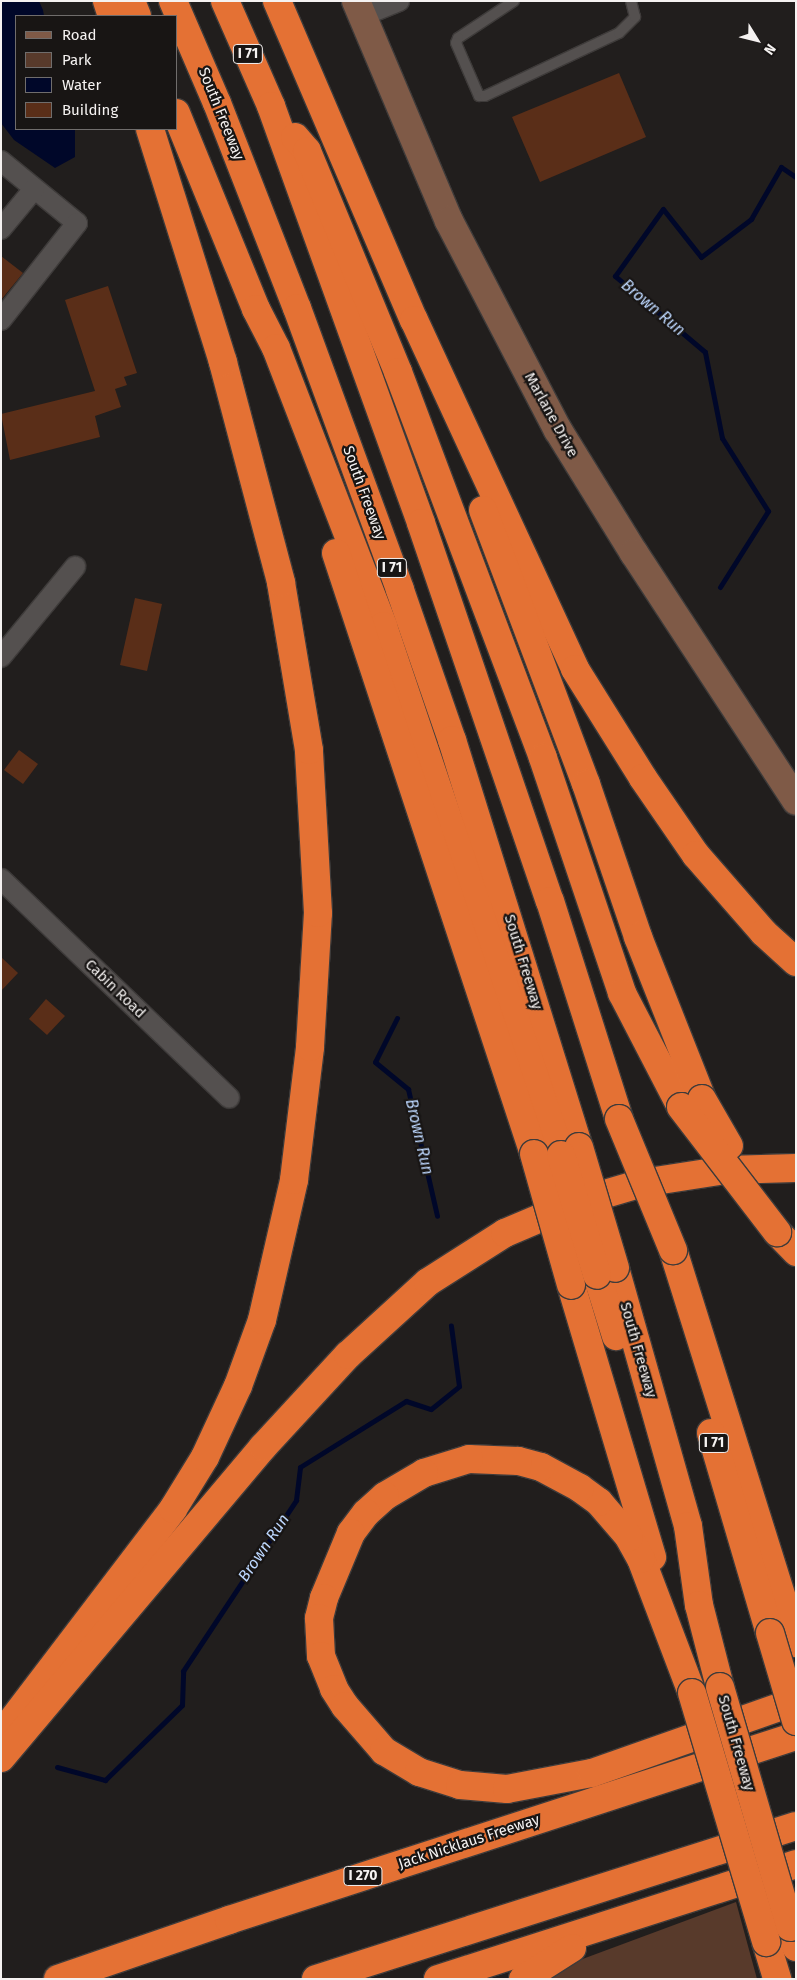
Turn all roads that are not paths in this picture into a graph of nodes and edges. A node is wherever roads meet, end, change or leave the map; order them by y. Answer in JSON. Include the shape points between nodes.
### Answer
{"nodes":[{"id":1,"x":107,"y":1,"type":"edge"},
{"id":2,"x":131,"y":1,"type":"edge"},
{"id":3,"x":173,"y":1,"type":"edge"},
{"id":4,"x":225,"y":1,"type":"edge"},
{"id":5,"x":277,"y":1,"type":"edge"},
{"id":6,"x":399,"y":1,"type":"edge"},
{"id":7,"x":514,"y":1,"type":"edge"},
{"id":8,"x":631,"y":1,"type":"edge"},
{"id":9,"x":359,"y":9,"type":"edge"},
{"id":10,"x":112,"y":15,"type":"edge"},
{"id":11,"x":137,"y":15,"type":"edge"},
{"id":12,"x":271,"y":106,"type":"junction"},
{"id":13,"x":178,"y":118,"type":"edge"},
{"id":14,"x":150,"y":130,"type":"edge"},
{"id":15,"x":1,"y":161,"type":"edge"},
{"id":16,"x":34,"y":189,"type":"junction"},
{"id":17,"x":1,"y":229,"type":"edge"},
{"id":18,"x":256,"y":309,"type":"junction"},
{"id":19,"x":1,"y":320,"type":"edge"},
{"id":20,"x":414,"y":320,"type":"junction"},
{"id":21,"x":75,"y":567,"type":"dead end"},
{"id":22,"x":4,"y":649,"type":"edge"},
{"id":23,"x":796,"y":801,"type":"edge"},
{"id":24,"x":1,"y":879,"type":"edge"},
{"id":25,"x":796,"y":962,"type":"edge"},
{"id":26,"x":229,"y":1098,"type":"dead end"},
{"id":27,"x":692,"y":1103,"type":"junction"},
{"id":28,"x":570,"y":1151,"type":"junction"},
{"id":29,"x":796,"y":1168,"type":"edge"},
{"id":30,"x":796,"y":1252,"type":"edge"},
{"id":31,"x":785,"y":1634,"type":"edge"},
{"id":32,"x":692,"y":1693,"type":"junction"},
{"id":33,"x":796,"y":1701,"type":"edge"},
{"id":34,"x":796,"y":1721,"type":"edge"},
{"id":35,"x":1,"y":1735,"type":"edge"},
{"id":36,"x":796,"y":1736,"type":"edge"},
{"id":37,"x":1,"y":1758,"type":"edge"},
{"id":38,"x":796,"y":1826,"type":"edge"},
{"id":39,"x":796,"y":1864,"type":"edge"},
{"id":40,"x":668,"y":1906,"type":"junction"},
{"id":41,"x":793,"y":1937,"type":"edge"},
{"id":42,"x":58,"y":1979,"type":"edge"},
{"id":43,"x":316,"y":1979,"type":"edge"},
{"id":44,"x":438,"y":1979,"type":"edge"},
{"id":45,"x":523,"y":1979,"type":"edge"},
{"id":46,"x":775,"y":1979,"type":"edge"}],
"edges":[{"from":1,"to":10,"type":"highway"},
{"from":2,"to":11,"type":"highway"},
{"from":3,"to":28,"type":"highway","name":"South Freeway","number":"I 71","via":[[290,291],[458,758]]},
{"from":4,"to":12,"type":"highway","number":"I 71"},
{"from":5,"to":20,"type":"highway"},
{"from":6,"to":9,"type":"street"},
{"from":7,"to":8,"type":"lane","via":[[458,38],[456,43],[480,96],[619,33],[636,17]]},
{"from":9,"to":23,"type":"street","name":"Marlane Drive","via":[[453,229],[558,430]]},
{"from":12,"to":27,"type":"highway","via":[[306,151],[398,372],[543,758],[622,993]]},
{"from":12,"to":31,"type":"highway","number":"I 71","bridge":true,"via":[[427,542],[550,901],[619,1119],[666,1251]]},
{"from":13,"to":18,"type":"highway"},
{"from":14,"to":35,"type":"highway","via":[[223,362],[281,582],[309,750],[318,913],[310,1047],[294,1180],[262,1320],[238,1386],[205,1457],[172,1509]]},
{"from":15,"to":16,"type":"street"},
{"from":16,"to":17,"type":"street"},
{"from":16,"to":19,"type":"street","via":[[77,223]]},
{"from":18,"to":28,"type":"highway","via":[[276,348],[383,626]]},
{"from":18,"to":32,"type":"highway","bridge":true,"via":[[260,331],[409,767],[534,1154]]},
{"from":20,"to":25,"type":"highway","via":[[574,669],[642,778],[696,855],[764,933]]},
{"from":20,"to":27,"type":"highway","via":[[586,784]]},
{"from":21,"to":22,"type":"street"},
{"from":24,"to":26,"type":"street","name":"Cabin Road"},
{"from":27,"to":30,"type":"highway","bridge":true,"via":[[777,1232]]},
{"from":28,"to":41,"type":"highway","name":"South Freeway","number":"I 71","bridge":true,"via":[[688,1526],[699,1606]]},
{"from":29,"to":37,"type":"highway","via":[[726,1170],[642,1183],[578,1202],[505,1233],[428,1282],[348,1355],[263,1447]]},
{"from":31,"to":34,"type":"highway","number":"I 71","bridge":true},
{"from":32,"to":33,"type":"highway","via":[[641,1560],[629,1538],[599,1502],[580,1488],[541,1467],[525,1463],[469,1459],[424,1473],[385,1496],[351,1533],[319,1618],[321,1656],[334,1689],[356,1722],[384,1751],[419,1772],[460,1785],[507,1789],[592,1773]]},
{"from":32,"to":46,"type":"highway","bridge":true},
{"from":36,"to":42,"type":"highway","name":"Jack Nicklaus Freeway","number":"I 270","via":[[229,1920]]},
{"from":38,"to":43,"type":"highway"},
{"from":39,"to":40,"type":"highway"},
{"from":40,"to":44,"type":"highway"},
{"from":40,"to":45,"type":"highway","via":[[563,1952]]}]}
